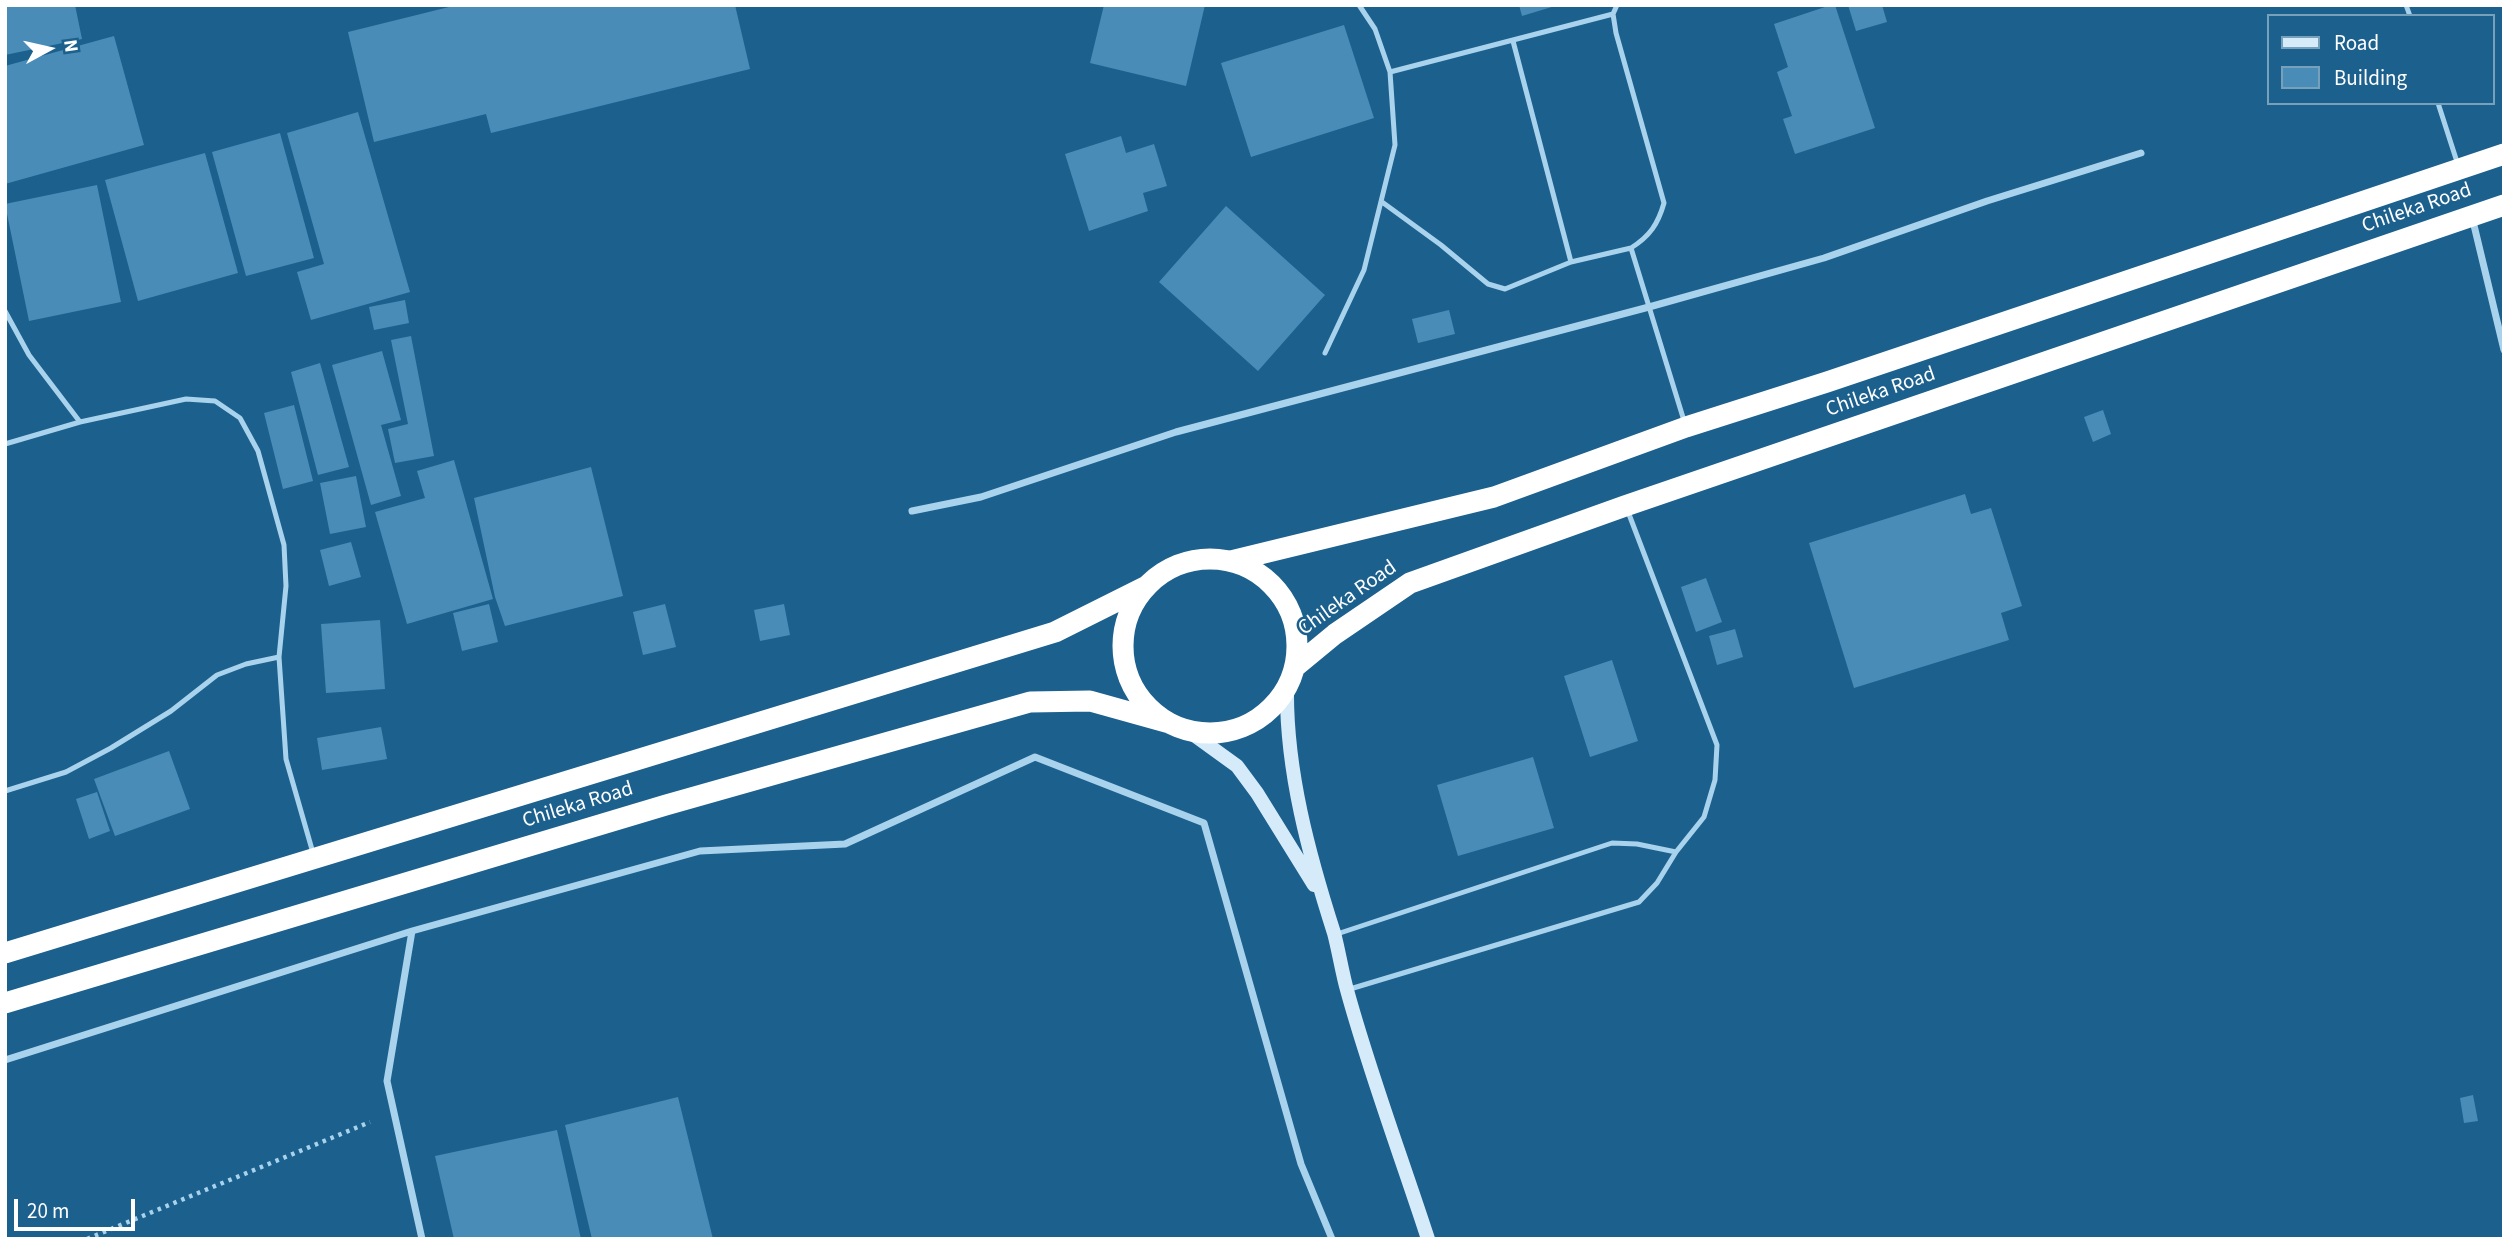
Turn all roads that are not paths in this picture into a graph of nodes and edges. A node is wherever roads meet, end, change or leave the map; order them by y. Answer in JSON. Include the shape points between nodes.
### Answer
{"nodes":[{"id":1,"x":1359,"y":5,"type":"edge"},
{"id":2,"x":1617,"y":5,"type":"edge"},
{"id":3,"x":1613,"y":14,"type":"junction"},
{"id":4,"x":1513,"y":41,"type":"junction"},
{"id":5,"x":1390,"y":72,"type":"junction"},
{"id":6,"x":2439,"y":105,"type":"edge"},
{"id":7,"x":2141,"y":153,"type":"dead end"},
{"id":8,"x":2504,"y":154,"type":"edge"},
{"id":9,"x":2459,"y":168,"type":"junction"},
{"id":10,"x":1382,"y":202,"type":"junction"},
{"id":11,"x":2504,"y":205,"type":"edge"},
{"id":12,"x":2472,"y":216,"type":"junction"},
{"id":13,"x":1631,"y":248,"type":"junction"},
{"id":14,"x":1571,"y":262,"type":"junction"},
{"id":15,"x":1650,"y":307,"type":"junction"},
{"id":16,"x":5,"y":311,"type":"edge"},
{"id":17,"x":2504,"y":350,"type":"edge"},
{"id":18,"x":1325,"y":353,"type":"dead end"},
{"id":19,"x":80,"y":422,"type":"junction"},
{"id":20,"x":1686,"y":427,"type":"junction"},
{"id":21,"x":5,"y":444,"type":"edge"},
{"id":22,"x":1625,"y":506,"type":"junction"},
{"id":23,"x":912,"y":511,"type":"dead end"},
{"id":24,"x":1231,"y":562,"type":"junction"},
{"id":25,"x":1147,"y":586,"type":"junction"},
{"id":26,"x":279,"y":657,"type":"junction"},
{"id":27,"x":1294,"y":667,"type":"junction"},
{"id":28,"x":1287,"y":688,"type":"junction"},
{"id":29,"x":1168,"y":723,"type":"junction"},
{"id":30,"x":1190,"y":732,"type":"junction"},
{"id":31,"x":5,"y":790,"type":"edge"},
{"id":32,"x":1676,"y":852,"type":"junction"},
{"id":33,"x":315,"y":859,"type":"junction"},
{"id":34,"x":1320,"y":895,"type":"junction"},
{"id":35,"x":412,"y":931,"type":"junction"},
{"id":36,"x":1334,"y":935,"type":"junction"},
{"id":37,"x":5,"y":953,"type":"edge"},
{"id":38,"x":1347,"y":990,"type":"junction"},
{"id":39,"x":5,"y":1003,"type":"edge"},
{"id":40,"x":5,"y":1060,"type":"edge"},
{"id":41,"x":422,"y":1239,"type":"edge"},
{"id":42,"x":1332,"y":1239,"type":"edge"},
{"id":43,"x":1427,"y":1239,"type":"edge"}],
"edges":[{"from":1,"to":5,"type":"lane","via":[[1375,29]]},
{"from":2,"to":3,"type":"lane"},
{"from":3,"to":4,"type":"lane"},
{"from":3,"to":13,"type":"lane","via":[[1664,203],[1659,221],[1645,240]]},
{"from":4,"to":5,"type":"lane"},
{"from":4,"to":14,"type":"lane"},
{"from":5,"to":10,"type":"lane","via":[[1395,145]]},
{"from":6,"to":9,"type":"lane"},
{"from":7,"to":15,"type":"street","via":[[1824,258]]},
{"from":8,"to":9,"type":"highway","name":"Chileka Road"},
{"from":9,"to":20,"type":"highway","name":"Chileka Road"},
{"from":10,"to":14,"type":"lane","via":[[1488,284],[1505,289]]},
{"from":10,"to":18,"type":"lane","via":[[1364,270]]},
{"from":11,"to":12,"type":"highway","name":"Chileka Road"},
{"from":12,"to":17,"type":"street"},
{"from":12,"to":22,"type":"highway","name":"Chileka Road"},
{"from":13,"to":14,"type":"lane"},
{"from":13,"to":15,"type":"lane"},
{"from":15,"to":20,"type":"lane"},
{"from":15,"to":23,"type":"street","via":[[1176,432],[981,497]]},
{"from":16,"to":19,"type":"lane","via":[[29,355]]},
{"from":19,"to":21,"type":"lane"},
{"from":19,"to":26,"type":"lane","via":[[186,399],[215,401],[240,418],[258,452],[284,545],[286,586]]},
{"from":20,"to":24,"type":"highway","name":"Chileka Road","via":[[1494,497]]},
{"from":22,"to":27,"type":"highway","name":"Chileka Road","via":[[1410,583]]},
{"from":22,"to":32,"type":"lane","via":[[1717,745],[1715,780],[1703,817]]},
{"from":24,"to":25,"type":"highway","name":"Chileka Road","via":[[1208,559],[1186,563]]},
{"from":24,"to":27,"type":"highway","name":"Chileka Road","via":[[1271,583],[1285,601],[1294,622]]},
{"from":25,"to":29,"type":"highway","name":"Chileka Road","via":[[1126,625],[1127,671],[1150,710]]},
{"from":25,"to":33,"type":"highway","via":[[1055,632]]},
{"from":26,"to":31,"type":"lane","via":[[217,675],[171,711],[111,748],[66,772]]},
{"from":26,"to":33,"type":"lane","via":[[285,759]]},
{"from":27,"to":28,"type":"highway","name":"Chileka Road"},
{"from":28,"to":30,"type":"highway","name":"Chileka Road","via":[[1273,707],[1235,730]]},
{"from":28,"to":34,"type":"main road","via":[[1291,764]]},
{"from":29,"to":30,"type":"highway","name":"Chileka Road"},
{"from":29,"to":39,"type":"highway","name":"Chileka Road","via":[[1090,701],[1030,702],[666,805]]},
{"from":30,"to":34,"type":"main road","via":[[1237,765]]},
{"from":32,"to":36,"type":"lane","via":[[1612,843]]},
{"from":32,"to":38,"type":"lane","via":[[1639,902]]},
{"from":33,"to":37,"type":"highway"},
{"from":34,"to":36,"type":"main road"},
{"from":35,"to":40,"type":"street"},
{"from":35,"to":41,"type":"street","via":[[387,1082]]},
{"from":35,"to":42,"type":"street","via":[[700,851],[845,844],[1035,757],[1204,823],[1301,1164]]},
{"from":36,"to":38,"type":"main road"},
{"from":38,"to":43,"type":"main road"}]}
